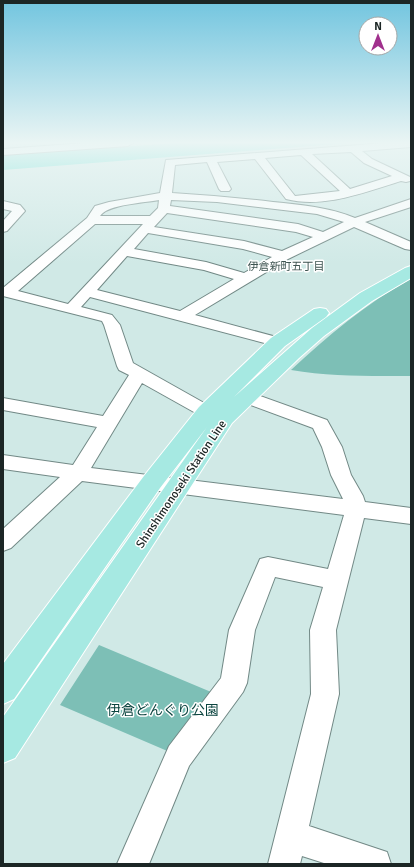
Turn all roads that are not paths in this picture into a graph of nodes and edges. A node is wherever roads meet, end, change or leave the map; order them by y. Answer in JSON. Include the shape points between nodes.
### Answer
{"nodes":[{"id":1,"x":167,"y":183,"type":"edge"},
{"id":2,"x":223,"y":183,"type":"edge"},
{"id":3,"x":279,"y":183,"type":"edge"},
{"id":4,"x":338,"y":183,"type":"edge"},
{"id":5,"x":388,"y":183,"type":"edge"},
{"id":6,"x":179,"y":185,"type":"dead end"},
{"id":7,"x":212,"y":188,"type":"dead end"},
{"id":8,"x":226,"y":189,"type":"junction"},
{"id":9,"x":348,"y":193,"type":"junction"},
{"id":10,"x":165,"y":197,"type":"junction"},
{"id":11,"x":290,"y":197,"type":"junction"},
{"id":12,"x":411,"y":203,"type":"edge"},
{"id":13,"x":3,"y":205,"type":"edge"},
{"id":14,"x":92,"y":220,"type":"junction"},
{"id":15,"x":354,"y":222,"type":"junction"},
{"id":16,"x":150,"y":225,"type":"junction"},
{"id":17,"x":3,"y":228,"type":"edge"},
{"id":18,"x":324,"y":236,"type":"junction"},
{"id":19,"x":125,"y":252,"type":"junction"},
{"id":20,"x":410,"y":252,"type":"edge"},
{"id":21,"x":283,"y":256,"type":"junction"},
{"id":22,"x":411,"y":271,"type":"edge"},
{"id":23,"x":245,"y":278,"type":"junction"},
{"id":24,"x":88,"y":292,"type":"junction"},
{"id":25,"x":5,"y":293,"type":"edge"},
{"id":26,"x":71,"y":309,"type":"junction"},
{"id":27,"x":183,"y":316,"type":"junction"},
{"id":28,"x":278,"y":342,"type":"junction"},
{"id":29,"x":138,"y":375,"type":"junction"},
{"id":30,"x":246,"y":397,"type":"junction"},
{"id":31,"x":3,"y":404,"type":"edge"},
{"id":32,"x":207,"y":412,"type":"junction"},
{"id":33,"x":108,"y":423,"type":"junction"},
{"id":34,"x":3,"y":462,"type":"edge"},
{"id":35,"x":78,"y":473,"type":"junction"},
{"id":36,"x":152,"y":482,"type":"junction"},
{"id":37,"x":178,"y":486,"type":"junction"},
{"id":38,"x":356,"y":509,"type":"junction"},
{"id":39,"x":411,"y":516,"type":"edge"},
{"id":40,"x":3,"y":542,"type":"edge"},
{"id":41,"x":335,"y":580,"type":"junction"},
{"id":42,"x":3,"y":689,"type":"edge"},
{"id":43,"x":3,"y":746,"type":"edge"},
{"id":44,"x":287,"y":850,"type":"edge"},
{"id":45,"x":133,"y":864,"type":"edge"},
{"id":46,"x":375,"y":864,"type":"edge"}],
"edges":[{"from":1,"to":10,"type":"street"},
{"from":2,"to":8,"type":"street"},
{"from":3,"to":11,"type":"street"},
{"from":4,"to":9,"type":"street"},
{"from":5,"to":9,"type":"street"},
{"from":6,"to":10,"type":"street"},
{"from":7,"to":8,"type":"street"},
{"from":8,"to":11,"type":"street"},
{"from":9,"to":11,"type":"street","via":[[323,199]]},
{"from":10,"to":14,"type":"street","via":[[113,204],[99,209]]},
{"from":10,"to":15,"type":"street","via":[[217,199],[317,210]]},
{"from":10,"to":16,"type":"street"},
{"from":10,"to":18,"type":"street"},
{"from":12,"to":15,"type":"street"},
{"from":13,"to":17,"type":"street","via":[[19,211]]},
{"from":14,"to":16,"type":"street"},
{"from":14,"to":25,"type":"street"},
{"from":15,"to":18,"type":"street"},
{"from":15,"to":20,"type":"street"},
{"from":16,"to":19,"type":"street"},
{"from":16,"to":21,"type":"street"},
{"from":18,"to":21,"type":"street"},
{"from":19,"to":23,"type":"street","via":[[206,266]]},
{"from":19,"to":24,"type":"street"},
{"from":20,"to":28,"type":"main road","name":"Shinshimonoseki Station Line"},
{"from":21,"to":23,"type":"street"},
{"from":22,"to":30,"type":"main road","name":"Shinshimonoseki Station Line","via":[[366,297],[318,332]]},
{"from":23,"to":27,"type":"street"},
{"from":24,"to":26,"type":"street"},
{"from":24,"to":27,"type":"street"},
{"from":25,"to":26,"type":"street"},
{"from":26,"to":29,"type":"street","via":[[107,318],[112,325],[125,366]]},
{"from":27,"to":28,"type":"street"},
{"from":28,"to":32,"type":"main road","name":"Shinshimonoseki Station Line"},
{"from":29,"to":32,"type":"street"},
{"from":29,"to":33,"type":"street"},
{"from":30,"to":37,"type":"main road","name":"Shinshimonoseki Station Line","via":[[224,418]]},
{"from":30,"to":38,"type":"street","via":[[320,424],[332,447],[341,475],[353,496]]},
{"from":31,"to":33,"type":"street"},
{"from":32,"to":36,"type":"main road","name":"Shinshimonoseki Station Line"},
{"from":33,"to":35,"type":"street"},
{"from":34,"to":35,"type":"street"},
{"from":35,"to":36,"type":"street"},
{"from":35,"to":40,"type":"street"},
{"from":36,"to":37,"type":"street"},
{"from":36,"to":42,"type":"main road","name":"Shinshimonoseki Station Line"},
{"from":37,"to":38,"type":"street"},
{"from":37,"to":43,"type":"main road","name":"Shinshimonoseki Station Line"},
{"from":38,"to":39,"type":"street"},
{"from":38,"to":41,"type":"street"},
{"from":41,"to":44,"type":"street","via":[[323,630],[326,694]]},
{"from":41,"to":45,"type":"street","via":[[268,566],[242,630],[234,683],[179,756]]},
{"from":44,"to":46,"type":"street"}]}
